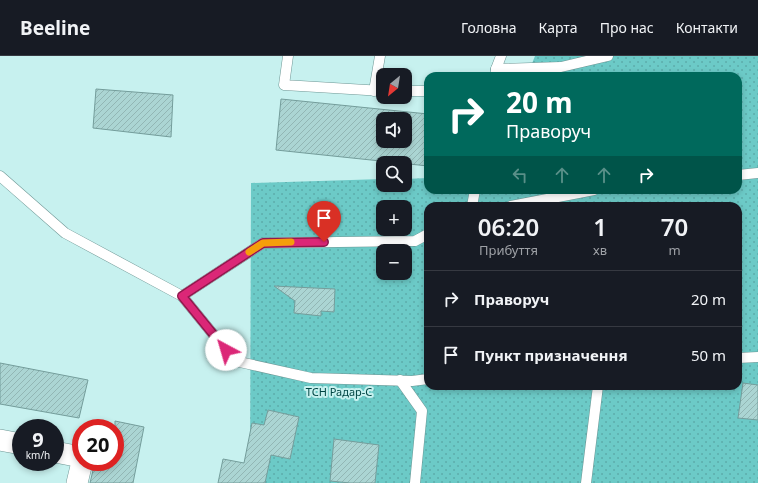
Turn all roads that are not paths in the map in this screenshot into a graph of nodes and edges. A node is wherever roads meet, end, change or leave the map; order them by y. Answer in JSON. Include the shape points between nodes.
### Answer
{"nodes":[{"id":1,"x":288,"y":56,"type":"edge"},
{"id":2,"x":380,"y":56,"type":"edge"},
{"id":3,"x":501,"y":56,"type":"edge"},
{"id":4,"x":608,"y":56,"type":"edge"},
{"id":5,"x":380,"y":68,"type":"edge"},
{"id":6,"x":496,"y":72,"type":"edge"},
{"id":7,"x":507,"y":72,"type":"edge"},
{"id":8,"x":376,"y":91,"type":"edge"},
{"id":9,"x":412,"y":91,"type":"edge"},
{"id":10,"x":424,"y":91,"type":"edge"},
{"id":11,"x":758,"y":173,"type":"edge"},
{"id":12,"x":742,"y":175,"type":"edge"},
{"id":13,"x":0,"y":176,"type":"edge"},
{"id":14,"x":573,"y":194,"type":"edge"},
{"id":15,"x":532,"y":202,"type":"edge"},
{"id":16,"x":424,"y":236,"type":"edge"},
{"id":17,"x":182,"y":296,"type":"junction"},
{"id":18,"x":758,"y":357,"type":"edge"},
{"id":19,"x":742,"y":358,"type":"edge"},
{"id":20,"x":400,"y":380,"type":"junction"},
{"id":21,"x":424,"y":380,"type":"edge"},
{"id":22,"x":598,"y":390,"type":"edge"},
{"id":23,"x":0,"y":440,"type":"edge"},
{"id":24,"x":12,"y":442,"type":"edge"},
{"id":25,"x":80,"y":471,"type":"edge"},
{"id":26,"x":77,"y":483,"type":"edge"},
{"id":27,"x":415,"y":483,"type":"edge"},
{"id":28,"x":586,"y":483,"type":"edge"}],
"edges":[{"from":1,"to":8,"type":"lane","via":[[284,85]]},
{"from":2,"to":5,"type":"lane"},
{"from":3,"to":6,"type":"lane"},
{"from":4,"to":7,"type":"lane","via":[[561,67]]},
{"from":9,"to":10,"type":"lane"},
{"from":11,"to":12,"type":"lane"},
{"from":13,"to":17,"type":"lane","via":[[65,233]]},
{"from":14,"to":15,"type":"lane"},
{"from":16,"to":17,"type":"lane","via":[[415,241],[263,243]]},
{"from":17,"to":20,"type":"lane","via":[[235,361],[311,378]]},
{"from":18,"to":19,"type":"lane"},
{"from":20,"to":21,"type":"lane"},
{"from":20,"to":27,"type":"lane","via":[[422,411]]},
{"from":22,"to":28,"type":"lane"},
{"from":23,"to":24,"type":"street"},
{"from":25,"to":26,"type":"street"}]}
